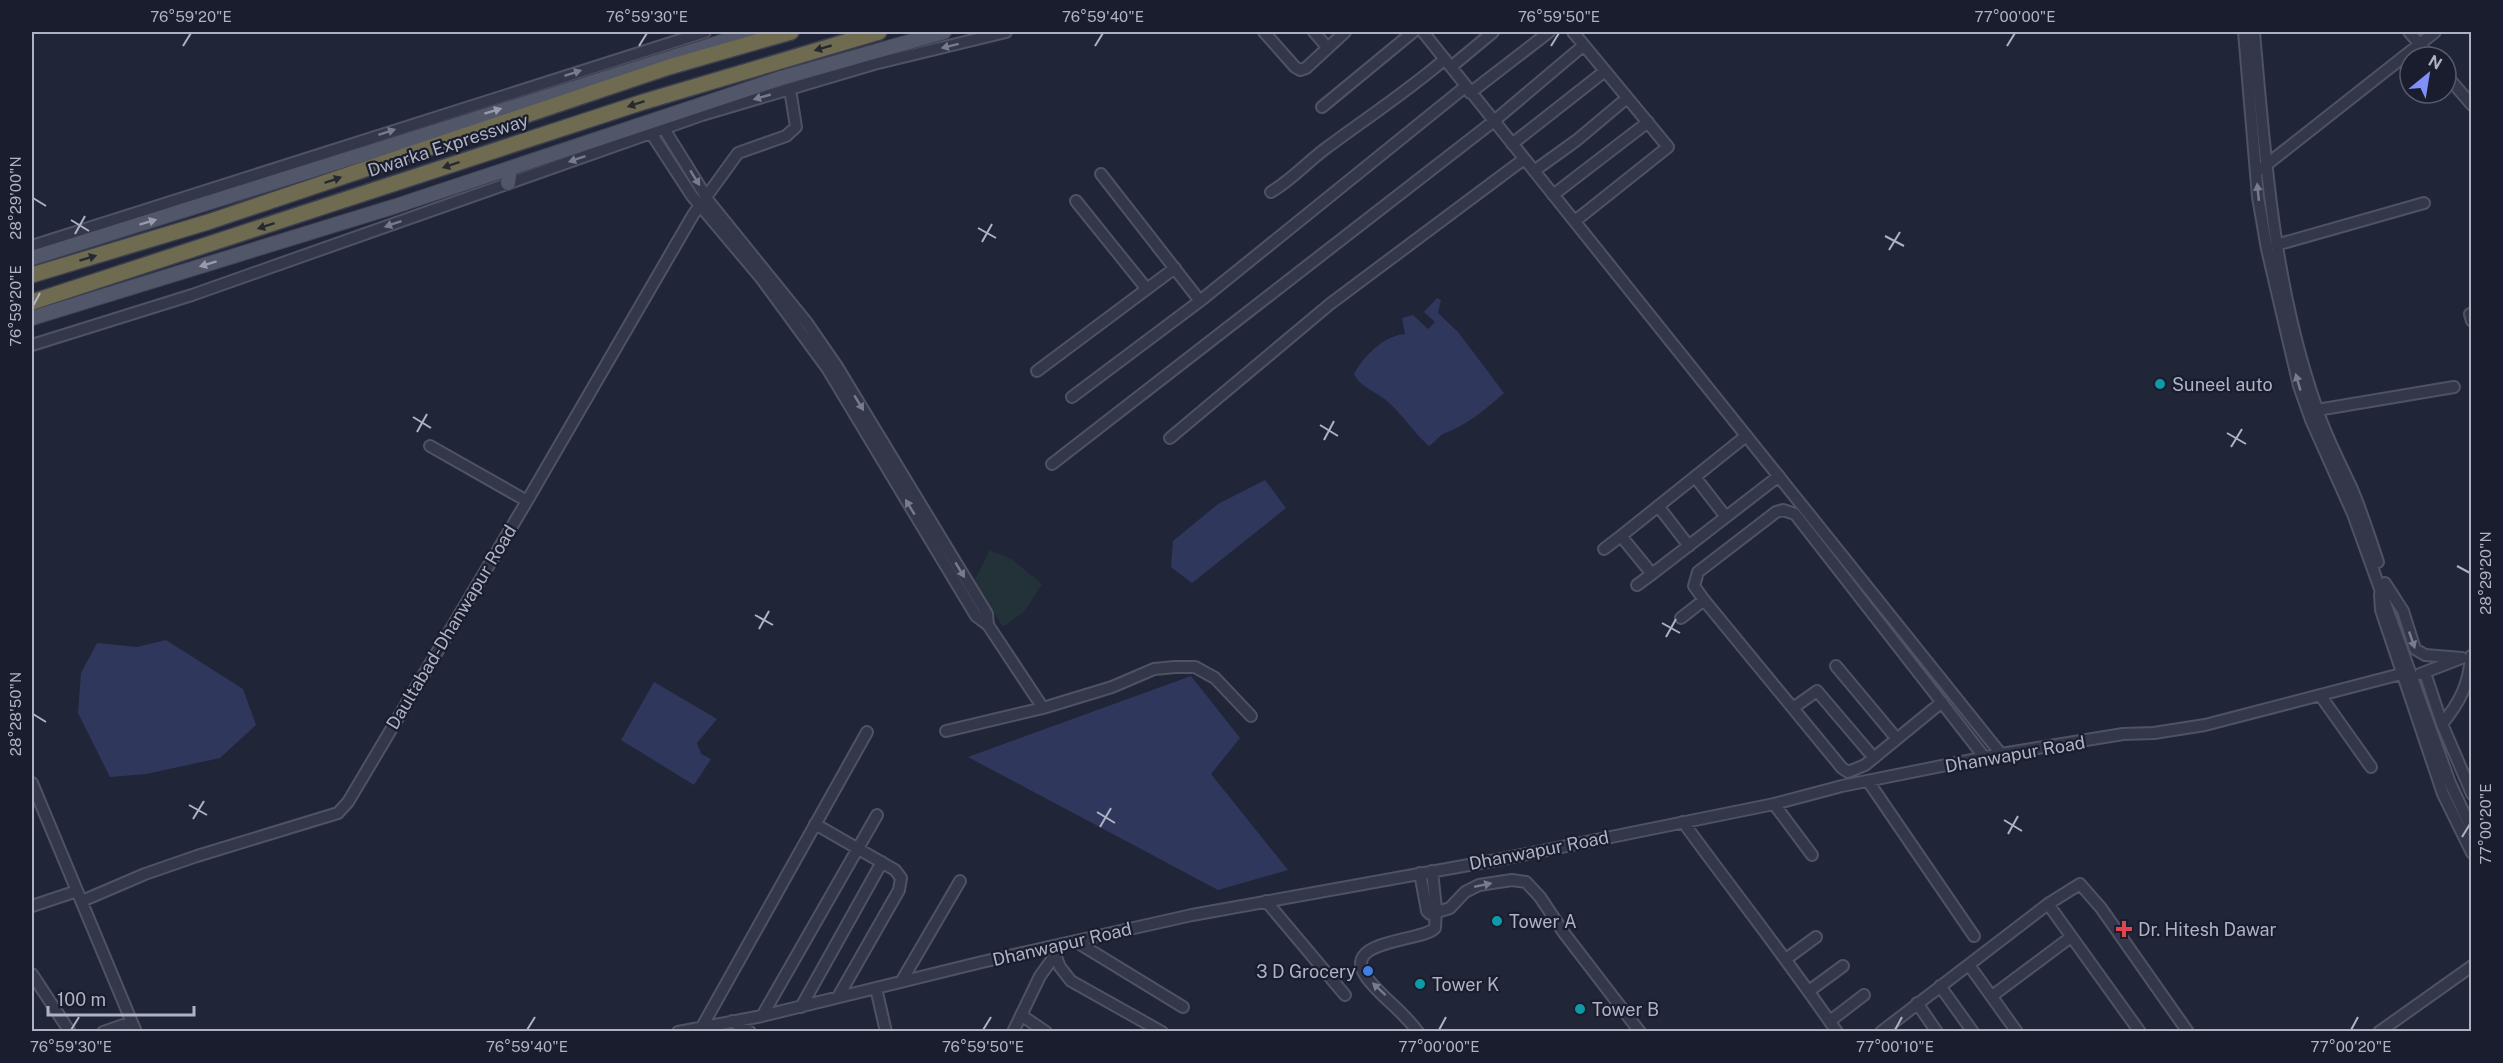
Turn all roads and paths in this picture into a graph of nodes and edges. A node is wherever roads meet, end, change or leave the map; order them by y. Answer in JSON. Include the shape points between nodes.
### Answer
{"nodes":[{"id":1,"x":705,"y":32,"type":"edge"},
{"id":2,"x":753,"y":32,"type":"edge"},
{"id":3,"x":791,"y":32,"type":"edge"},
{"id":4,"x":879,"y":32,"type":"edge"},
{"id":5,"x":944,"y":32,"type":"edge"},
{"id":6,"x":1006,"y":32,"type":"edge"},
{"id":7,"x":1264,"y":32,"type":"edge"},
{"id":8,"x":1314,"y":32,"type":"edge"},
{"id":9,"x":1345,"y":32,"type":"edge"},
{"id":10,"x":1413,"y":32,"type":"edge"},
{"id":11,"x":1423,"y":32,"type":"edge"},
{"id":12,"x":1493,"y":32,"type":"edge"},
{"id":13,"x":1549,"y":32,"type":"edge"},
{"id":14,"x":1573,"y":32,"type":"edge"},
{"id":15,"x":2244,"y":32,"type":"edge"},
{"id":16,"x":2254,"y":32,"type":"edge"},
{"id":17,"x":2409,"y":32,"type":"edge"},
{"id":18,"x":2435,"y":32,"type":"edge"},
{"id":19,"x":2420,"y":44,"type":"junction"},
{"id":20,"x":1584,"y":45,"type":"junction"},
{"id":21,"x":1327,"y":47,"type":"junction"},
{"id":22,"x":1448,"y":63,"type":"junction"},
{"id":23,"x":1605,"y":71,"type":"junction"},
{"id":24,"x":790,"y":89,"type":"junction"},
{"id":25,"x":2458,"y":89,"type":"edge"},
{"id":26,"x":1468,"y":90,"type":"junction"},
{"id":27,"x":1627,"y":98,"type":"junction"},
{"id":28,"x":2472,"y":105,"type":"edge"},
{"id":29,"x":1322,"y":107,"type":"dead end"},
{"id":30,"x":1494,"y":121,"type":"junction"},
{"id":31,"x":1648,"y":122,"type":"junction"},
{"id":32,"x":664,"y":129,"type":"junction"},
{"id":33,"x":651,"y":133,"type":"junction"},
{"id":34,"x":1512,"y":144,"type":"junction"},
{"id":35,"x":1524,"y":159,"type":"junction"},
{"id":36,"x":510,"y":168,"type":"junction"},
{"id":37,"x":2261,"y":169,"type":"junction"},
{"id":38,"x":1534,"y":171,"type":"junction"},
{"id":39,"x":1101,"y":174,"type":"dead end"},
{"id":40,"x":508,"y":183,"type":"junction"},
{"id":41,"x":1271,"y":192,"type":"dead end"},
{"id":42,"x":1553,"y":195,"type":"junction"},
{"id":43,"x":703,"y":201,"type":"junction"},
{"id":44,"x":1077,"y":201,"type":"dead end"},
{"id":45,"x":2424,"y":203,"type":"dead end"},
{"id":46,"x":1575,"y":221,"type":"junction"},
{"id":47,"x":2277,"y":245,"type":"junction"},
{"id":48,"x":32,"y":246,"type":"edge"},
{"id":49,"x":32,"y":258,"type":"edge"},
{"id":50,"x":1175,"y":268,"type":"junction"},
{"id":51,"x":32,"y":275,"type":"edge"},
{"id":52,"x":1146,"y":288,"type":"junction"},
{"id":53,"x":1200,"y":301,"type":"junction"},
{"id":54,"x":32,"y":302,"type":"edge"},
{"id":55,"x":32,"y":318,"type":"edge"},
{"id":56,"x":32,"y":345,"type":"edge"},
{"id":57,"x":2294,"y":350,"type":"junction"},
{"id":58,"x":1037,"y":371,"type":"dead end"},
{"id":59,"x":2454,"y":387,"type":"dead end"},
{"id":60,"x":1072,"y":397,"type":"dead end"},
{"id":61,"x":2317,"y":410,"type":"junction"},
{"id":62,"x":1746,"y":436,"type":"junction"},
{"id":63,"x":1170,"y":438,"type":"dead end"},
{"id":64,"x":430,"y":446,"type":"dead end"},
{"id":65,"x":1052,"y":464,"type":"dead end"},
{"id":66,"x":1779,"y":476,"type":"junction"},
{"id":67,"x":1695,"y":477,"type":"junction"},
{"id":68,"x":526,"y":501,"type":"junction"},
{"id":69,"x":1658,"y":506,"type":"junction"},
{"id":70,"x":1726,"y":517,"type":"junction"},
{"id":71,"x":1621,"y":536,"type":"junction"},
{"id":72,"x":1689,"y":546,"type":"junction"},
{"id":73,"x":1604,"y":549,"type":"dead end"},
{"id":74,"x":1652,"y":574,"type":"junction"},
{"id":75,"x":1637,"y":585,"type":"dead end"},
{"id":76,"x":2384,"y":591,"type":"junction"},
{"id":77,"x":1704,"y":600,"type":"junction"},
{"id":78,"x":1681,"y":618,"type":"dead end"},
{"id":79,"x":2468,"y":657,"type":"edge"},
{"id":80,"x":1836,"y":666,"type":"dead end"},
{"id":81,"x":2425,"y":673,"type":"junction"},
{"id":82,"x":2406,"y":675,"type":"junction"},
{"id":83,"x":2320,"y":695,"type":"junction"},
{"id":84,"x":1942,"y":702,"type":"junction"},
{"id":85,"x":1043,"y":708,"type":"junction"},
{"id":86,"x":1793,"y":708,"type":"junction"},
{"id":87,"x":1251,"y":716,"type":"dead end"},
{"id":88,"x":2442,"y":724,"type":"junction"},
{"id":89,"x":946,"y":731,"type":"dead end"},
{"id":90,"x":867,"y":732,"type":"dead end"},
{"id":91,"x":1897,"y":739,"type":"junction"},
{"id":92,"x":2001,"y":754,"type":"junction"},
{"id":93,"x":1985,"y":758,"type":"junction"},
{"id":94,"x":1869,"y":762,"type":"junction"},
{"id":95,"x":2371,"y":767,"type":"dead end"},
{"id":96,"x":1872,"y":780,"type":"junction"},
{"id":97,"x":32,"y":783,"type":"edge"},
{"id":98,"x":2472,"y":794,"type":"edge"},
{"id":99,"x":34,"y":795,"type":"edge"},
{"id":100,"x":1774,"y":804,"type":"junction"},
{"id":101,"x":877,"y":815,"type":"dead end"},
{"id":102,"x":1683,"y":822,"type":"junction"},
{"id":103,"x":815,"y":824,"type":"junction"},
{"id":104,"x":2472,"y":830,"type":"edge"},
{"id":105,"x":859,"y":848,"type":"junction"},
{"id":106,"x":2472,"y":853,"type":"edge"},
{"id":107,"x":1812,"y":855,"type":"dead end"},
{"id":108,"x":882,"y":862,"type":"junction"},
{"id":109,"x":1431,"y":871,"type":"junction"},
{"id":110,"x":1420,"y":873,"type":"junction"},
{"id":111,"x":960,"y":881,"type":"dead end"},
{"id":112,"x":80,"y":896,"type":"junction"},
{"id":113,"x":1266,"y":901,"type":"junction"},
{"id":114,"x":2048,"y":904,"type":"junction"},
{"id":115,"x":32,"y":906,"type":"edge"},
{"id":116,"x":1434,"y":913,"type":"junction"},
{"id":117,"x":1974,"y":936,"type":"dead end"},
{"id":118,"x":1816,"y":937,"type":"dead end"},
{"id":119,"x":2071,"y":937,"type":"junction"},
{"id":120,"x":1075,"y":941,"type":"junction"},
{"id":121,"x":1054,"y":951,"type":"junction"},
{"id":122,"x":1786,"y":959,"type":"junction"},
{"id":123,"x":1969,"y":965,"type":"junction"},
{"id":124,"x":1843,"y":966,"type":"dead end"},
{"id":125,"x":2472,"y":966,"type":"edge"},
{"id":126,"x":32,"y":974,"type":"edge"},
{"id":127,"x":901,"y":982,"type":"junction"},
{"id":128,"x":1940,"y":986,"type":"junction"},
{"id":129,"x":876,"y":988,"type":"junction"},
{"id":130,"x":1809,"y":991,"type":"junction"},
{"id":131,"x":1345,"y":995,"type":"dead end"},
{"id":132,"x":1864,"y":995,"type":"dead end"},
{"id":133,"x":1992,"y":996,"type":"junction"},
{"id":134,"x":838,"y":997,"type":"junction"},
{"id":135,"x":1917,"y":1003,"type":"junction"},
{"id":136,"x":801,"y":1006,"type":"junction"},
{"id":137,"x":1183,"y":1007,"type":"dead end"},
{"id":138,"x":1021,"y":1015,"type":"junction"},
{"id":139,"x":762,"y":1016,"type":"junction"},
{"id":140,"x":732,"y":1021,"type":"junction"},
{"id":141,"x":1830,"y":1021,"type":"junction"},
{"id":142,"x":703,"y":1025,"type":"junction"},
{"id":143,"x":134,"y":1027,"type":"edge"},
{"id":144,"x":1888,"y":1030,"type":"edge"},
{"id":145,"x":70,"y":1032,"type":"edge"},
{"id":146,"x":103,"y":1032,"type":"edge"},
{"id":147,"x":678,"y":1032,"type":"edge"},
{"id":148,"x":750,"y":1032,"type":"edge"},
{"id":149,"x":886,"y":1032,"type":"edge"},
{"id":150,"x":1013,"y":1032,"type":"edge"},
{"id":151,"x":1047,"y":1032,"type":"edge"},
{"id":152,"x":1162,"y":1032,"type":"edge"},
{"id":153,"x":1418,"y":1032,"type":"edge"},
{"id":154,"x":1640,"y":1032,"type":"edge"},
{"id":155,"x":1837,"y":1032,"type":"edge"},
{"id":156,"x":1937,"y":1032,"type":"edge"},
{"id":157,"x":1973,"y":1032,"type":"edge"},
{"id":158,"x":2018,"y":1032,"type":"edge"},
{"id":159,"x":2140,"y":1032,"type":"edge"},
{"id":160,"x":2188,"y":1032,"type":"edge"},
{"id":161,"x":2379,"y":1032,"type":"edge"}],
"edges":[{"from":48,"to":1,"type":"street","one_way":true},
{"from":49,"to":2,"type":"main road","one_way":true},
{"from":51,"to":3,"type":"highway","name":"Dwarka Expressway","one_way":true,"via":[[208,222],[669,67]]},
{"from":4,"to":54,"type":"highway","name":"Dwarka Expressway","one_way":true,"via":[[643,102]]},
{"from":5,"to":36,"type":"main road","via":[[781,78]]},
{"from":6,"to":24,"type":"street","one_way":true},
{"from":7,"to":21,"type":"street","via":[[1300,70]]},
{"from":8,"to":21,"type":"street"},
{"from":9,"to":21,"type":"street"},
{"from":10,"to":29,"type":"street"},
{"from":11,"to":22,"type":"street"},
{"from":12,"to":22,"type":"street"},
{"from":13,"to":26,"type":"street"},
{"from":14,"to":20,"type":"street"},
{"from":15,"to":37,"type":"street"},
{"from":16,"to":37,"type":"street"},
{"from":17,"to":19,"type":"street"},
{"from":18,"to":19,"type":"street"},
{"from":19,"to":37,"type":"street"},
{"from":20,"to":23,"type":"street"},
{"from":20,"to":30,"type":"street"},
{"from":22,"to":26,"type":"street"},
{"from":22,"to":41,"type":"street"},
{"from":23,"to":27,"type":"street"},
{"from":23,"to":34,"type":"street"},
{"from":24,"to":32,"type":"street","one_way":true},
{"from":24,"to":43,"type":"street","name":"Daultabad-Dhanwapur Road","via":[[796,128],[786,136],[738,153]]},
{"from":25,"to":28,"type":"street"},
{"from":26,"to":30,"type":"street"},
{"from":26,"to":53,"type":"street"},
{"from":27,"to":31,"type":"street"},
{"from":27,"to":38,"type":"street"},
{"from":30,"to":34,"type":"street"},
{"from":30,"to":65,"type":"street"},
{"from":31,"to":42,"type":"street"},
{"from":31,"to":46,"type":"street","via":[[1667,149]]},
{"from":32,"to":33,"type":"street"},
{"from":32,"to":43,"type":"street","one_way":true},
{"from":33,"to":40,"type":"street","one_way":true},
{"from":33,"to":43,"type":"street"},
{"from":34,"to":35,"type":"street"},
{"from":35,"to":38,"type":"street"},
{"from":35,"to":63,"type":"street","via":[[1330,304]]},
{"from":36,"to":40,"type":"main road"},
{"from":36,"to":55,"type":"main road","one_way":true},
{"from":37,"to":47,"type":"street"},
{"from":57,"to":37,"type":"street","one_way":true,"via":[[2265,239]]},
{"from":38,"to":42,"type":"street"},
{"from":39,"to":50,"type":"street"},
{"from":40,"to":56,"type":"street","one_way":true,"via":[[192,295]]},
{"from":42,"to":46,"type":"street"},
{"from":43,"to":68,"type":"street","name":"Daultabad-Dhanwapur Road"},
{"from":43,"to":85,"type":"street","via":[[827,368],[892,467],[976,616],[988,625]]},
{"from":44,"to":52,"type":"street"},
{"from":45,"to":47,"type":"street"},
{"from":46,"to":62,"type":"street"},
{"from":47,"to":57,"type":"street"},
{"from":50,"to":52,"type":"street"},
{"from":50,"to":53,"type":"street"},
{"from":52,"to":58,"type":"street"},
{"from":53,"to":60,"type":"street"},
{"from":57,"to":61,"type":"street"},
{"from":76,"to":57,"type":"street","one_way":true,"via":[[2304,403]]},
{"from":59,"to":61,"type":"street"},
{"from":61,"to":76,"type":"street","via":[[2361,512]]},
{"from":62,"to":66,"type":"street"},
{"from":62,"to":67,"type":"street"},
{"from":64,"to":68,"type":"street"},
{"from":66,"to":70,"type":"street"},
{"from":66,"to":92,"type":"street"},
{"from":67,"to":69,"type":"street"},
{"from":67,"to":70,"type":"street"},
{"from":68,"to":112,"type":"street","name":"Daultabad-Dhanwapur Road","via":[[338,813]]},
{"from":69,"to":71,"type":"street"},
{"from":69,"to":72,"type":"street"},
{"from":70,"to":72,"type":"street"},
{"from":71,"to":73,"type":"street"},
{"from":71,"to":74,"type":"street"},
{"from":72,"to":74,"type":"street"},
{"from":74,"to":75,"type":"street"},
{"from":76,"to":79,"type":"street","one_way":true,"via":[[2402,609],[2415,649],[2425,655]]},
{"from":76,"to":82,"type":"street"},
{"from":77,"to":78,"type":"street"},
{"from":77,"to":84,"type":"street","via":[[1694,586],[1698,572],[1776,512],[1789,511],[1801,520]]},
{"from":77,"to":86,"type":"street"},
{"from":79,"to":81,"type":"street","name":"Dhanwapur Road"},
{"from":79,"to":88,"type":"street","via":[[2470,674],[2465,690]]},
{"from":80,"to":91,"type":"street"},
{"from":81,"to":82,"type":"street","name":"Dhanwapur Road"},
{"from":81,"to":88,"type":"street"},
{"from":82,"to":83,"type":"street","name":"Dhanwapur Road"},
{"from":82,"to":104,"type":"street"},
{"from":82,"to":106,"type":"street","via":[[2443,794]]},
{"from":83,"to":92,"type":"street","name":"Dhanwapur Road","via":[[2205,725]]},
{"from":83,"to":95,"type":"street"},
{"from":84,"to":91,"type":"street"},
{"from":84,"to":93,"type":"street"},
{"from":85,"to":87,"type":"street","via":[[1112,687],[1154,669],[1195,667],[1215,678]]},
{"from":85,"to":89,"type":"street"},
{"from":86,"to":94,"type":"street","via":[[1842,768],[1848,772]]},
{"from":86,"to":94,"type":"street","via":[[1817,691]]},
{"from":88,"to":98,"type":"street"},
{"from":90,"to":103,"type":"street"},
{"from":91,"to":94,"type":"street"},
{"from":92,"to":93,"type":"street","name":"Dhanwapur Road"},
{"from":93,"to":96,"type":"street","name":"Dhanwapur Road"},
{"from":94,"to":96,"type":"street"},
{"from":96,"to":100,"type":"street","name":"Dhanwapur Road"},
{"from":96,"to":117,"type":"street"},
{"from":97,"to":99,"type":"street"},
{"from":99,"to":112,"type":"street"},
{"from":100,"to":102,"type":"street","name":"Dhanwapur Road"},
{"from":100,"to":107,"type":"street"},
{"from":101,"to":105,"type":"street"},
{"from":102,"to":109,"type":"street","name":"Dhanwapur Road"},
{"from":102,"to":122,"type":"street"},
{"from":103,"to":105,"type":"street"},
{"from":103,"to":142,"type":"street"},
{"from":105,"to":108,"type":"street"},
{"from":105,"to":139,"type":"street"},
{"from":108,"to":134,"type":"street","via":[[900,874],[902,883]]},
{"from":108,"to":136,"type":"street"},
{"from":109,"to":110,"type":"street","name":"Dhanwapur Road"},
{"from":109,"to":116,"type":"street"},
{"from":110,"to":113,"type":"street","name":"Dhanwapur Road"},
{"from":110,"to":116,"type":"street","via":[[1427,911]]},
{"from":111,"to":127,"type":"street"},
{"from":112,"to":115,"type":"street","name":"Daultabad-Dhanwapur Road"},
{"from":112,"to":143,"type":"street"},
{"from":113,"to":120,"type":"street","name":"Dhanwapur Road"},
{"from":113,"to":131,"type":"street"},
{"from":114,"to":119,"type":"street"},
{"from":114,"to":123,"type":"street"},
{"from":114,"to":160,"type":"street","via":[[2083,885]]},
{"from":153,"to":116,"type":"street","one_way":true,"via":[[1367,978],[1362,966],[1371,950],[1383,943],[1431,933],[1436,925]]},
{"from":116,"to":154,"type":"street","one_way":true,"via":[[1450,908],[1465,892],[1479,885],[1526,882]]},
{"from":118,"to":122,"type":"street"},
{"from":119,"to":133,"type":"street"},
{"from":119,"to":159,"type":"street"},
{"from":120,"to":121,"type":"street","name":"Dhanwapur Road"},
{"from":120,"to":137,"type":"street"},
{"from":121,"to":127,"type":"street","name":"Dhanwapur Road"},
{"from":121,"to":138,"type":"street"},
{"from":121,"to":152,"type":"street","via":[[1071,981]]},
{"from":122,"to":130,"type":"street"},
{"from":123,"to":128,"type":"street"},
{"from":123,"to":133,"type":"street"},
{"from":124,"to":130,"type":"street"},
{"from":125,"to":161,"type":"street"},
{"from":126,"to":145,"type":"street"},
{"from":127,"to":129,"type":"street","name":"Dhanwapur Road"},
{"from":128,"to":135,"type":"street"},
{"from":128,"to":157,"type":"street"},
{"from":129,"to":134,"type":"street","name":"Dhanwapur Road"},
{"from":129,"to":149,"type":"street"},
{"from":130,"to":141,"type":"street"},
{"from":132,"to":141,"type":"street"},
{"from":133,"to":158,"type":"street"},
{"from":134,"to":136,"type":"street","name":"Dhanwapur Road"},
{"from":135,"to":144,"type":"street"},
{"from":135,"to":156,"type":"street"},
{"from":136,"to":139,"type":"street","name":"Dhanwapur Road"},
{"from":138,"to":150,"type":"street"},
{"from":138,"to":151,"type":"street"},
{"from":139,"to":140,"type":"street","name":"Dhanwapur Road"},
{"from":140,"to":142,"type":"street","name":"Dhanwapur Road"},
{"from":140,"to":148,"type":"street"},
{"from":141,"to":155,"type":"street"},
{"from":142,"to":147,"type":"street","name":"Dhanwapur Road"},
{"from":143,"to":146,"type":"street"}]}
